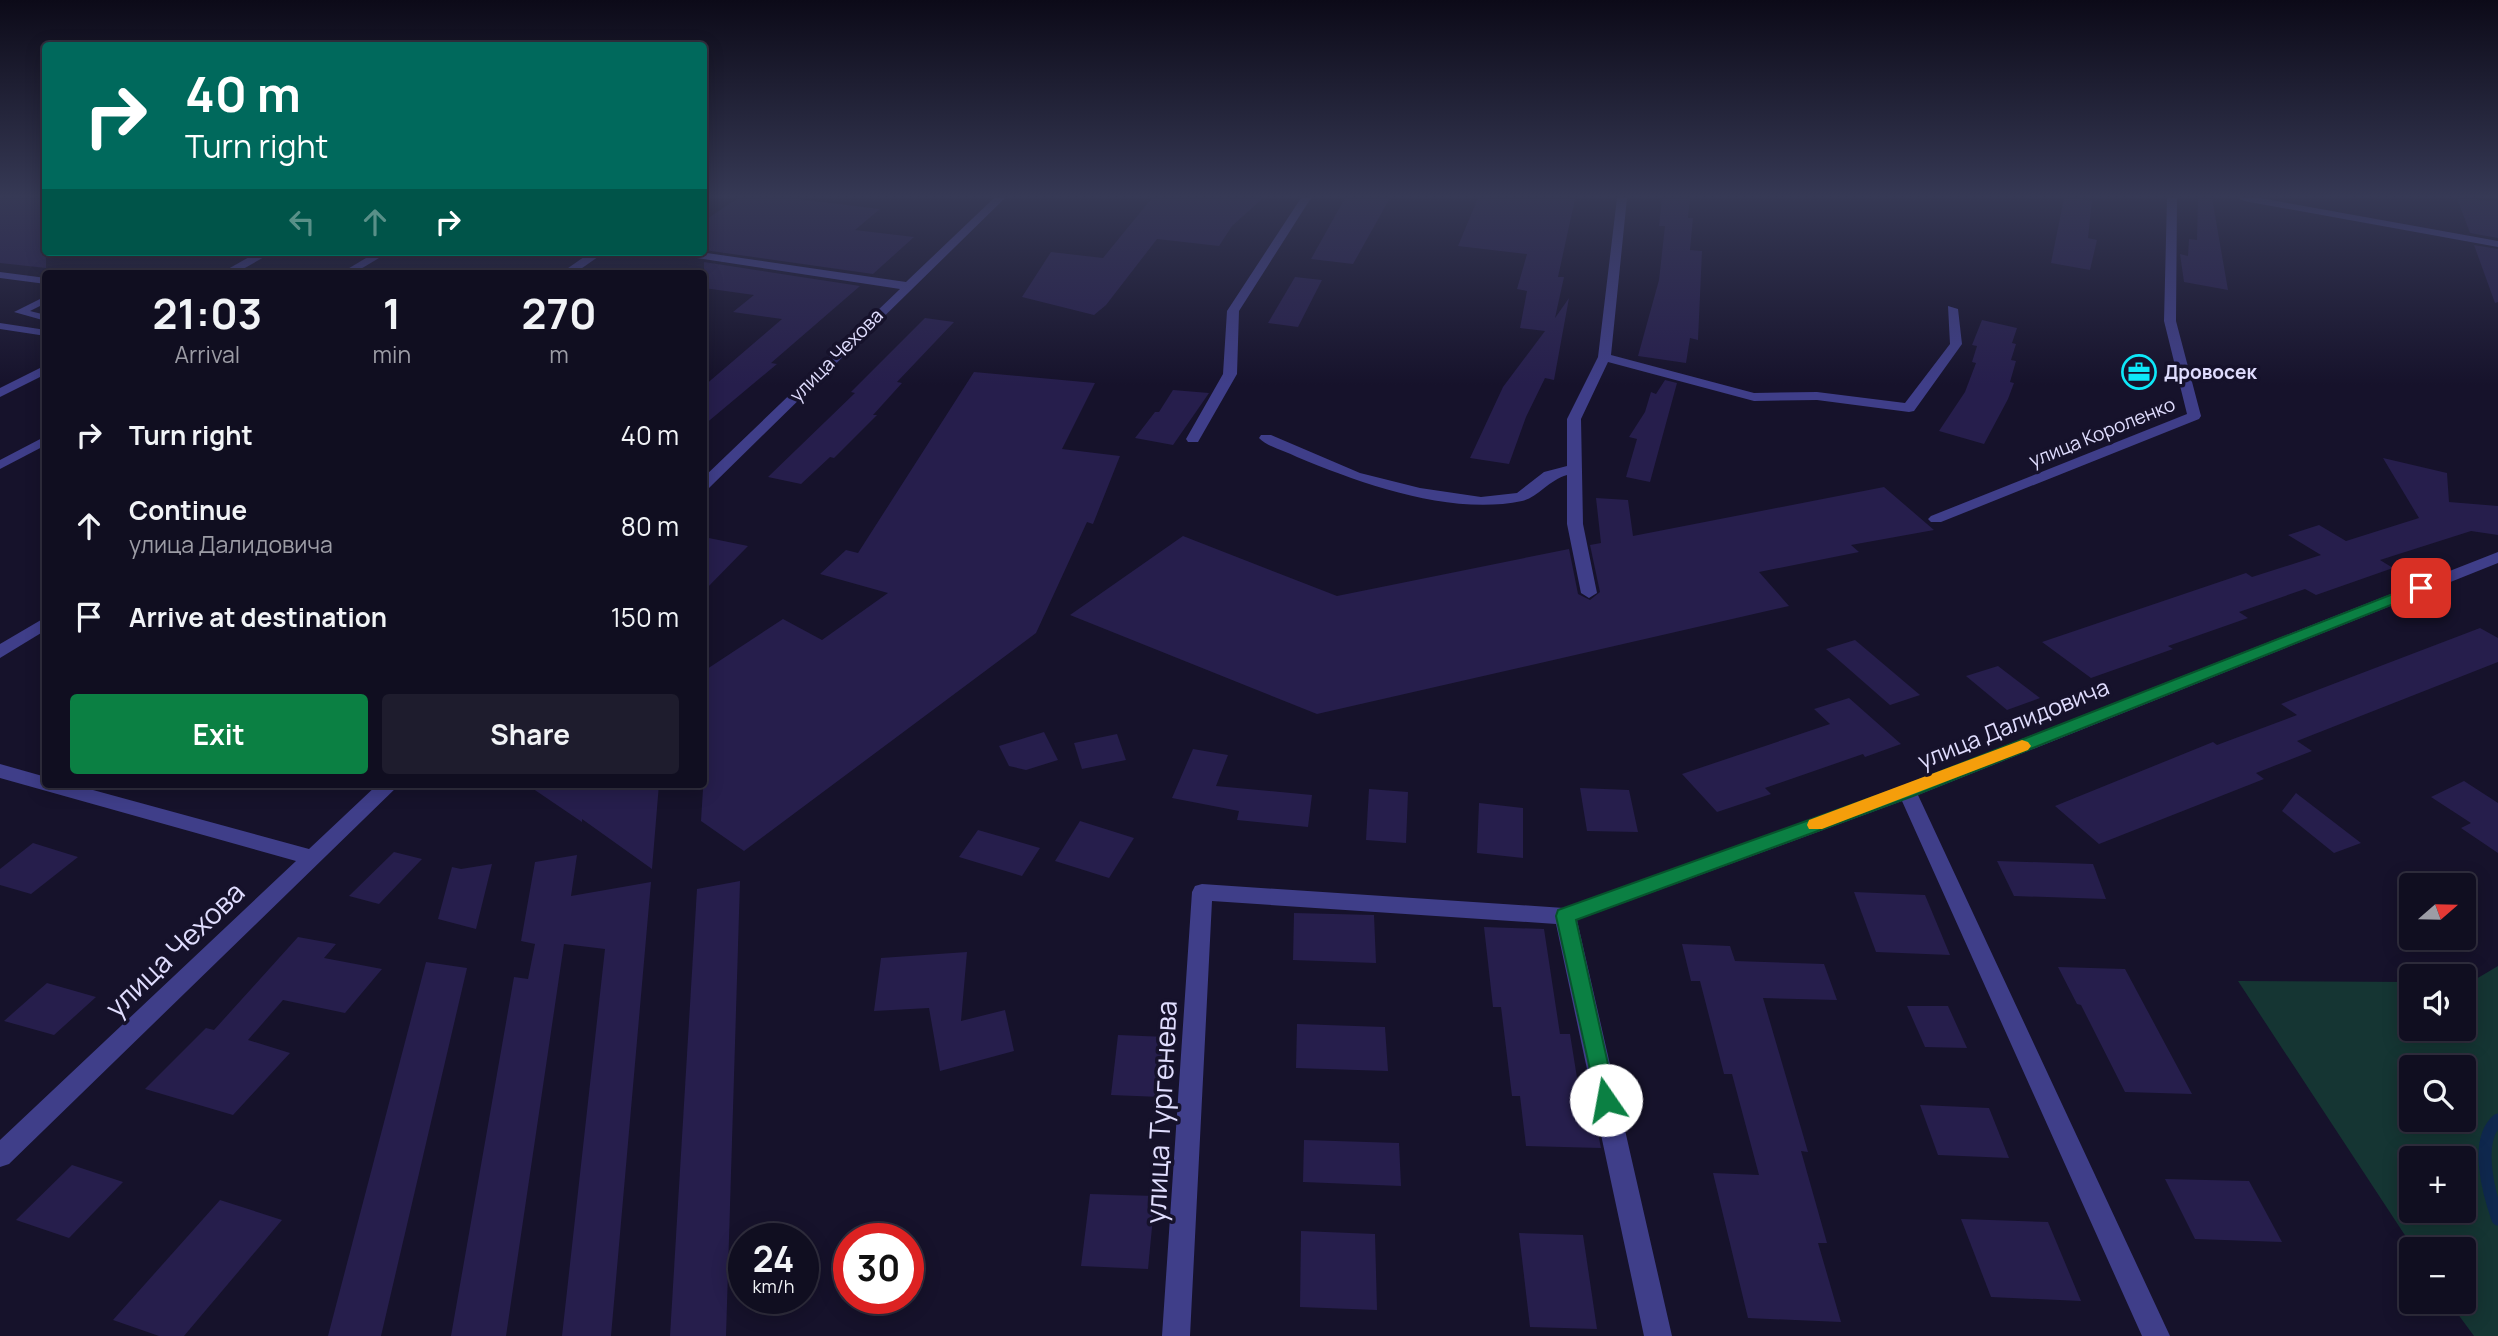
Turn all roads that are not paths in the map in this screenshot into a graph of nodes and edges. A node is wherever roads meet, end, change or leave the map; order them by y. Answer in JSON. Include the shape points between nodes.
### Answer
{"nodes":[{"id":1,"x":251,"y":260,"type":"edge"},
{"id":2,"x":369,"y":260,"type":"edge"},
{"id":3,"x":586,"y":260,"type":"edge"},
{"id":4,"x":733,"y":260,"type":"edge"},
{"id":5,"x":933,"y":260,"type":"edge"},
{"id":6,"x":1266,"y":260,"type":"edge"},
{"id":7,"x":1615,"y":260,"type":"edge"},
{"id":8,"x":2171,"y":260,"type":"edge"},
{"id":9,"x":233,"y":270,"type":"edge"},
{"id":10,"x":351,"y":270,"type":"edge"},
{"id":11,"x":572,"y":270,"type":"edge"},
{"id":12,"x":0,"y":275,"type":"edge"},
{"id":13,"x":42,"y":280,"type":"edge"},
{"id":14,"x":906,"y":286,"type":"junction"},
{"id":15,"x":42,"y":301,"type":"edge"},
{"id":16,"x":1952,"y":309,"type":"dead end"},
{"id":17,"x":42,"y":317,"type":"edge"},
{"id":18,"x":0,"y":326,"type":"edge"},
{"id":19,"x":42,"y":332,"type":"edge"},
{"id":20,"x":1604,"y":356,"type":"junction"},
{"id":21,"x":42,"y":371,"type":"edge"},
{"id":22,"x":0,"y":393,"type":"edge"},
{"id":23,"x":1266,"y":438,"type":"dead end"},
{"id":24,"x":1193,"y":439,"type":"dead end"},
{"id":25,"x":42,"y":442,"type":"edge"},
{"id":26,"x":0,"y":465,"type":"edge"},
{"id":27,"x":1575,"y":468,"type":"junction"},
{"id":28,"x":707,"y":482,"type":"edge"},
{"id":29,"x":1936,"y":519,"type":"dead end"},
{"id":30,"x":2498,"y":557,"type":"edge"},
{"id":31,"x":1589,"y":593,"type":"dead end"},
{"id":32,"x":42,"y":625,"type":"edge"},
{"id":33,"x":0,"y":652,"type":"edge"},
{"id":34,"x":0,"y":771,"type":"edge"},
{"id":35,"x":42,"y":783,"type":"edge"},
{"id":36,"x":60,"y":788,"type":"edge"},
{"id":37,"x":386,"y":788,"type":"edge"},
{"id":38,"x":1907,"y":792,"type":"junction"},
{"id":39,"x":312,"y":858,"type":"junction"},
{"id":40,"x":1565,"y":916,"type":"junction"},
{"id":41,"x":0,"y":1156,"type":"edge"},
{"id":42,"x":1176,"y":1336,"type":"edge"},
{"id":43,"x":1658,"y":1336,"type":"edge"},
{"id":44,"x":2156,"y":1336,"type":"edge"}],
"edges":[{"from":1,"to":9,"type":"street"},
{"from":2,"to":10,"type":"lane"},
{"from":3,"to":11,"type":"street"},
{"from":4,"to":14,"type":"street"},
{"from":5,"to":14,"type":"street","name":"улица Чехова"},
{"from":6,"to":24,"type":"street","via":[[1233,311],[1230,374]]},
{"from":7,"to":20,"type":"street"},
{"from":8,"to":29,"type":"street","name":"улица Короленко","via":[[2170,321],[2194,416]]},
{"from":12,"to":13,"type":"lane"},
{"from":14,"to":28,"type":"street","name":"улица Чехова"},
{"from":15,"to":17,"type":"lane","via":[[20,312]]},
{"from":16,"to":20,"type":"street","via":[[1956,344],[1909,408],[1817,396],[1754,397]]},
{"from":18,"to":19,"type":"lane"},
{"from":20,"to":27,"type":"street","via":[[1574,419]]},
{"from":21,"to":22,"type":"street"},
{"from":23,"to":27,"type":"street","via":[[1355,476],[1481,502],[1521,497],[1549,475]]},
{"from":25,"to":26,"type":"lane"},
{"from":27,"to":31,"type":"street","via":[[1575,524]]},
{"from":30,"to":38,"type":"street","name":"улица Далидовича"},
{"from":32,"to":33,"type":"street"},
{"from":34,"to":35,"type":"street"},
{"from":36,"to":39,"type":"street"},
{"from":37,"to":39,"type":"street","name":"улица Чехова"},
{"from":38,"to":40,"type":"street"},
{"from":38,"to":44,"type":"street","name":"улица Далидовича"},
{"from":39,"to":41,"type":"street","name":"улица Чехова"},
{"from":40,"to":42,"type":"street","name":"улица Тургенева","via":[[1202,892]]},
{"from":40,"to":43,"type":"street"}]}
